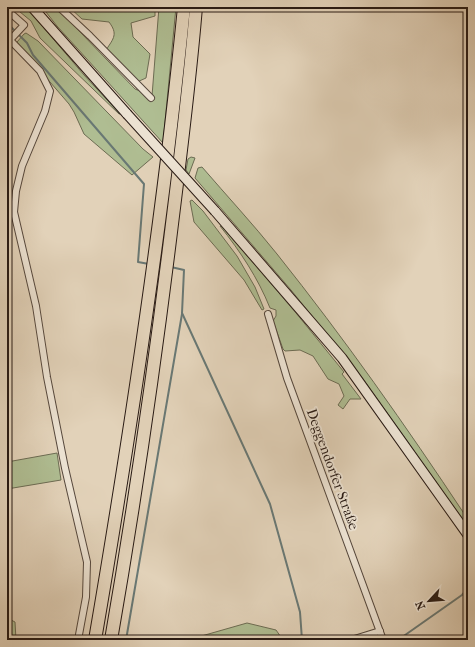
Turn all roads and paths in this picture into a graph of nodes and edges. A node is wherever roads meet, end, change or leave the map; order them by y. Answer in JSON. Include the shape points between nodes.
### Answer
{"nodes":[{"id":1,"x":32,"y":7,"type":"edge"},
{"id":2,"x":59,"y":7,"type":"edge"},
{"id":3,"x":184,"y":7,"type":"edge"},
{"id":4,"x":196,"y":7,"type":"edge"},
{"id":5,"x":7,"y":10,"type":"edge"},
{"id":6,"x":9,"y":41,"type":"edge"},
{"id":7,"x":152,"y":98,"type":"dead end"},
{"id":8,"x":268,"y":314,"type":"dead end"},
{"id":9,"x":468,"y":535,"type":"edge"},
{"id":10,"x":380,"y":631,"type":"junction"},
{"id":11,"x":78,"y":640,"type":"edge"},
{"id":12,"x":95,"y":640,"type":"edge"},
{"id":13,"x":111,"y":640,"type":"edge"},
{"id":14,"x":351,"y":640,"type":"edge"},
{"id":15,"x":383,"y":640,"type":"edge"}],
"edges":[{"from":1,"to":9,"type":"main road","bridge":true,"via":[[215,211],[342,358]]},
{"from":2,"to":7,"type":"street"},
{"from":3,"to":12,"type":"highway","via":[[175,102],[152,272],[115,525]]},
{"from":4,"to":13,"type":"highway","via":[[166,273],[132,517]]},
{"from":5,"to":6,"type":"street","via":[[24,25]]},
{"from":6,"to":11,"type":"street","via":[[40,71],[50,91],[45,111],[22,166],[14,212],[36,306],[64,468],[87,562],[86,597]]},
{"from":8,"to":10,"type":"street","name":"Deggendorfer Straße","via":[[288,378]]},
{"from":10,"to":14,"type":"street"},
{"from":10,"to":15,"type":"street","name":"Deggendorfer Straße"}]}
